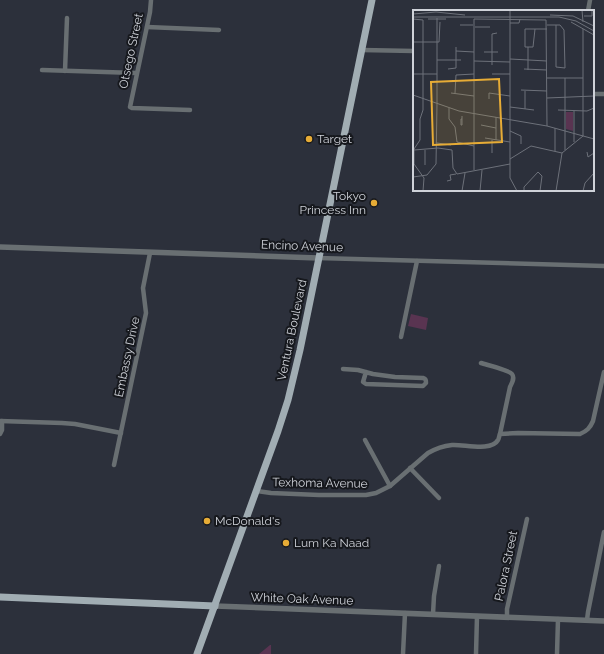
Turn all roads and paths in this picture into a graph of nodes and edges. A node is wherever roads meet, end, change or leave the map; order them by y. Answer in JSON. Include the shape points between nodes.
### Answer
{"nodes":[{"id":1,"x":151,"y":0,"type":"edge"},
{"id":2,"x":372,"y":0,"type":"edge"},
{"id":3,"x":590,"y":0,"type":"edge"},
{"id":4,"x":588,"y":10,"type":"edge"},
{"id":5,"x":67,"y":18,"type":"dead end"},
{"id":6,"x":147,"y":27,"type":"junction"},
{"id":7,"x":219,"y":30,"type":"dead end"},
{"id":8,"x":362,"y":50,"type":"junction"},
{"id":9,"x":413,"y":51,"type":"edge"},
{"id":10,"x":42,"y":70,"type":"dead end"},
{"id":11,"x":65,"y":71,"type":"junction"},
{"id":12,"x":136,"y":74,"type":"junction"},
{"id":13,"x":190,"y":110,"type":"dead end"},
{"id":14,"x":0,"y":247,"type":"edge"},
{"id":15,"x":150,"y":253,"type":"junction"},
{"id":16,"x":318,"y":258,"type":"junction"},
{"id":17,"x":417,"y":261,"type":"junction"},
{"id":18,"x":604,"y":266,"type":"edge"},
{"id":19,"x":401,"y":337,"type":"dead end"},
{"id":20,"x":481,"y":363,"type":"dead end"},
{"id":21,"x":343,"y":369,"type":"dead end"},
{"id":22,"x":366,"y":372,"type":"junction"},
{"id":23,"x":604,"y":372,"type":"edge"},
{"id":24,"x":395,"y":377,"type":"junction"},
{"id":25,"x":395,"y":385,"type":"junction"},
{"id":26,"x":602,"y":390,"type":"edge"},
{"id":27,"x":1,"y":421,"type":"edge"},
{"id":28,"x":121,"y":433,"type":"junction"},
{"id":29,"x":0,"y":434,"type":"edge"},
{"id":30,"x":500,"y":434,"type":"junction"},
{"id":31,"x":365,"y":440,"type":"dead end"},
{"id":32,"x":114,"y":465,"type":"dead end"},
{"id":33,"x":410,"y":468,"type":"junction"},
{"id":34,"x":390,"y":486,"type":"junction"},
{"id":35,"x":257,"y":491,"type":"junction"},
{"id":36,"x":439,"y":498,"type":"dead end"},
{"id":37,"x":526,"y":519,"type":"dead end"},
{"id":38,"x":604,"y":532,"type":"edge"},
{"id":39,"x":439,"y":566,"type":"dead end"},
{"id":40,"x":0,"y":597,"type":"edge"},
{"id":41,"x":215,"y":606,"type":"junction"},
{"id":42,"x":405,"y":613,"type":"junction"},
{"id":43,"x":433,"y":614,"type":"junction"},
{"id":44,"x":477,"y":616,"type":"junction"},
{"id":45,"x":507,"y":617,"type":"junction"},
{"id":46,"x":558,"y":619,"type":"junction"},
{"id":47,"x":587,"y":620,"type":"junction"},
{"id":48,"x":604,"y":621,"type":"edge"},
{"id":49,"x":197,"y":654,"type":"edge"},
{"id":50,"x":403,"y":654,"type":"edge"},
{"id":51,"x":476,"y":654,"type":"edge"},
{"id":52,"x":557,"y":654,"type":"edge"}],
"edges":[{"from":1,"to":6,"type":"street","name":"Otsego Street"},
{"from":2,"to":8,"type":"main road","name":"Ventura Boulevard"},
{"from":3,"to":4,"type":"street"},
{"from":5,"to":11,"type":"street"},
{"from":6,"to":7,"type":"street"},
{"from":6,"to":12,"type":"street","name":"Otsego Street"},
{"from":8,"to":9,"type":"street"},
{"from":8,"to":16,"type":"main road","name":"Ventura Boulevard"},
{"from":10,"to":11,"type":"street"},
{"from":11,"to":12,"type":"street"},
{"from":12,"to":13,"type":"street","name":"Otsego Street","via":[[130,107]]},
{"from":14,"to":15,"type":"street","name":"Encino Avenue"},
{"from":15,"to":16,"type":"street","name":"Encino Avenue"},
{"from":15,"to":28,"type":"street","name":"Embassy Drive","via":[[143,288],[146,314]]},
{"from":16,"to":17,"type":"street","name":"Encino Avenue"},
{"from":16,"to":35,"type":"main road","name":"Ventura Boulevard","via":[[288,400]]},
{"from":17,"to":18,"type":"street","name":"Encino Avenue"},
{"from":17,"to":19,"type":"street"},
{"from":20,"to":30,"type":"street","via":[[513,376]]},
{"from":21,"to":22,"type":"street"},
{"from":22,"to":24,"type":"street"},
{"from":22,"to":25,"type":"street","via":[[364,384]]},
{"from":23,"to":26,"type":"street"},
{"from":24,"to":25,"type":"street"},
{"from":24,"to":25,"type":"street","via":[[426,380],[423,386]]},
{"from":26,"to":30,"type":"street","via":[[591,427],[586,432]]},
{"from":27,"to":28,"type":"street","via":[[75,424]]},
{"from":27,"to":29,"type":"street"},
{"from":28,"to":32,"type":"street","name":"Embassy Drive"},
{"from":30,"to":33,"type":"street","name":"Texhoma Avenue","via":[[493,446],[443,446]]},
{"from":31,"to":34,"type":"street"},
{"from":33,"to":34,"type":"street","name":"Texhoma Avenue"},
{"from":33,"to":36,"type":"street"},
{"from":34,"to":35,"type":"street","name":"Texhoma Avenue","via":[[376,493],[357,496]]},
{"from":35,"to":41,"type":"main road","name":"Ventura Boulevard"},
{"from":37,"to":45,"type":"street","name":"Palora Street"},
{"from":38,"to":47,"type":"street"},
{"from":39,"to":43,"type":"street"},
{"from":40,"to":41,"type":"main road","name":"White Oak Avenue"},
{"from":41,"to":42,"type":"street","name":"White Oak Avenue"},
{"from":41,"to":49,"type":"main road","name":"Ventura Boulevard"},
{"from":42,"to":43,"type":"street","name":"White Oak Avenue"},
{"from":42,"to":50,"type":"street"},
{"from":43,"to":44,"type":"street","name":"White Oak Avenue"},
{"from":44,"to":45,"type":"street","name":"White Oak Avenue"},
{"from":44,"to":51,"type":"street"},
{"from":45,"to":46,"type":"street","name":"White Oak Avenue"},
{"from":46,"to":47,"type":"street","name":"White Oak Avenue"},
{"from":46,"to":52,"type":"street"},
{"from":47,"to":48,"type":"street","name":"White Oak Avenue"}]}
